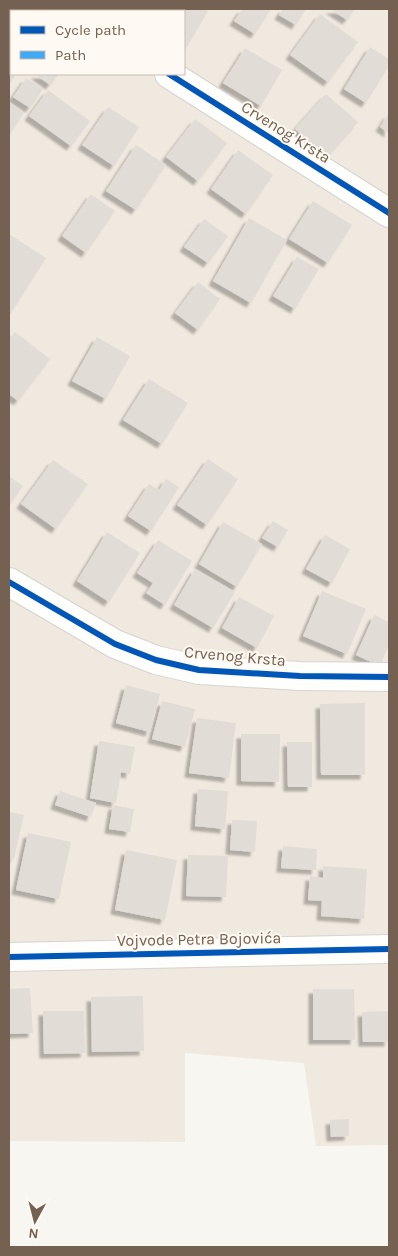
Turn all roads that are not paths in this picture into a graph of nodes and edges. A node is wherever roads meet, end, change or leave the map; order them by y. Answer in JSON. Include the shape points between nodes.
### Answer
{"nodes":[{"id":1,"x":171,"y":75,"type":"edge"},
{"id":2,"x":389,"y":213,"type":"edge"},
{"id":3,"x":9,"y":582,"type":"edge"},
{"id":4,"x":389,"y":677,"type":"edge"},
{"id":5,"x":389,"y":949,"type":"edge"},
{"id":6,"x":9,"y":957,"type":"edge"}],
"edges":[{"from":1,"to":2,"type":"street","name":"Crvenog Krsta"},
{"from":3,"to":4,"type":"street","name":"Crvenog Krsta","via":[[115,644],[156,660],[199,670]]},
{"from":5,"to":6,"type":"street","name":"Vojvode Petra Bojovića"}]}
